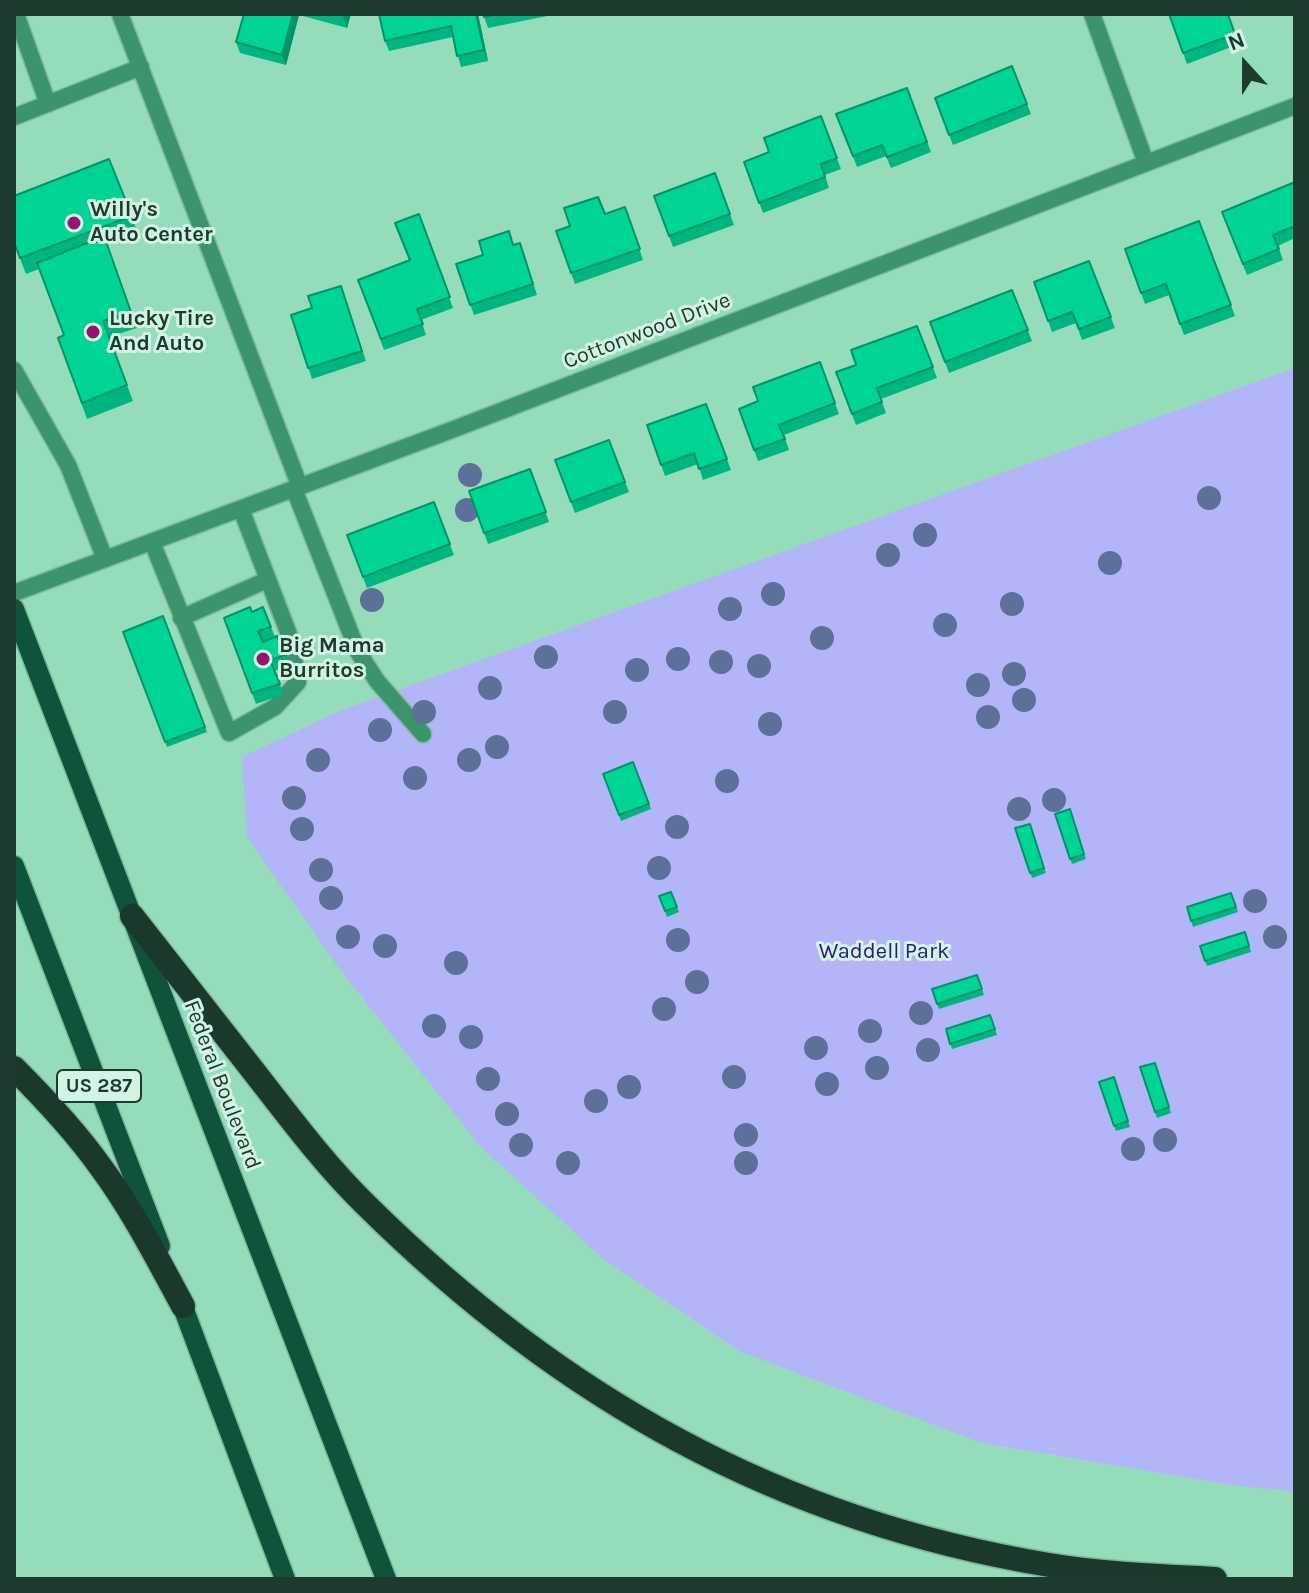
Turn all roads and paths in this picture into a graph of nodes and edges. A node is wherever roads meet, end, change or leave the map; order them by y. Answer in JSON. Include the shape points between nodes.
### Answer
{"nodes":[{"id":1,"x":16,"y":14,"type":"edge"},
{"id":2,"x":120,"y":14,"type":"edge"},
{"id":3,"x":1092,"y":14,"type":"edge"},
{"id":4,"x":141,"y":67,"type":"junction"},
{"id":5,"x":48,"y":104,"type":"junction"},
{"id":6,"x":1295,"y":106,"type":"edge"},
{"id":7,"x":14,"y":117,"type":"edge"},
{"id":8,"x":1146,"y":163,"type":"junction"},
{"id":9,"x":14,"y":370,"type":"edge"},
{"id":10,"x":297,"y":488,"type":"junction"},
{"id":11,"x":241,"y":509,"type":"junction"},
{"id":12,"x":152,"y":542,"type":"junction"},
{"id":13,"x":105,"y":559,"type":"junction"},
{"id":14,"x":267,"y":580,"type":"junction"},
{"id":15,"x":14,"y":593,"type":"edge"},
{"id":16,"x":14,"y":609,"type":"edge"},
{"id":17,"x":181,"y":618,"type":"junction"},
{"id":18,"x":423,"y":734,"type":"dead end"},
{"id":19,"x":14,"y":866,"type":"edge"},
{"id":20,"x":132,"y":916,"type":"junction"},
{"id":21,"x":14,"y":1068,"type":"edge"},
{"id":22,"x":183,"y":1306,"type":"junction"},
{"id":23,"x":285,"y":1579,"type":"edge"},
{"id":24,"x":386,"y":1579,"type":"edge"},
{"id":25,"x":1215,"y":1579,"type":"edge"}],
"edges":[{"from":1,"to":5,"type":"street"},
{"from":2,"to":4,"type":"street"},
{"from":3,"to":8,"type":"street"},
{"from":4,"to":5,"type":"street"},
{"from":4,"to":10,"type":"street"},
{"from":5,"to":7,"type":"street"},
{"from":6,"to":8,"type":"street","name":"Cottonwood Drive"},
{"from":8,"to":10,"type":"street","name":"Cottonwood Drive"},
{"from":9,"to":13,"type":"street","via":[[68,465]]},
{"from":10,"to":11,"type":"street","name":"Cottonwood Drive"},
{"from":10,"to":18,"type":"street","via":[[358,652]]},
{"from":11,"to":12,"type":"street","name":"Cottonwood Drive"},
{"from":11,"to":14,"type":"street"},
{"from":12,"to":13,"type":"street","name":"Cottonwood Drive"},
{"from":12,"to":17,"type":"street"},
{"from":13,"to":15,"type":"street","name":"Cottonwood Drive"},
{"from":14,"to":17,"type":"street"},
{"from":14,"to":17,"type":"street","via":[[290,637],[298,682],[275,707],[229,733]]},
{"from":16,"to":20,"type":"main road","name":"Federal Boulevard"},
{"from":19,"to":22,"type":"main road","number":"US 287"},
{"from":20,"to":24,"type":"main road","name":"Federal Boulevard"},
{"from":20,"to":25,"type":"highway","via":[[311,1145],[366,1205],[485,1312],[605,1399],[748,1476],[942,1542],[1052,1566]]},
{"from":21,"to":22,"type":"highway","via":[[102,1168]]},
{"from":22,"to":23,"type":"main road","number":"US 287"}]}
